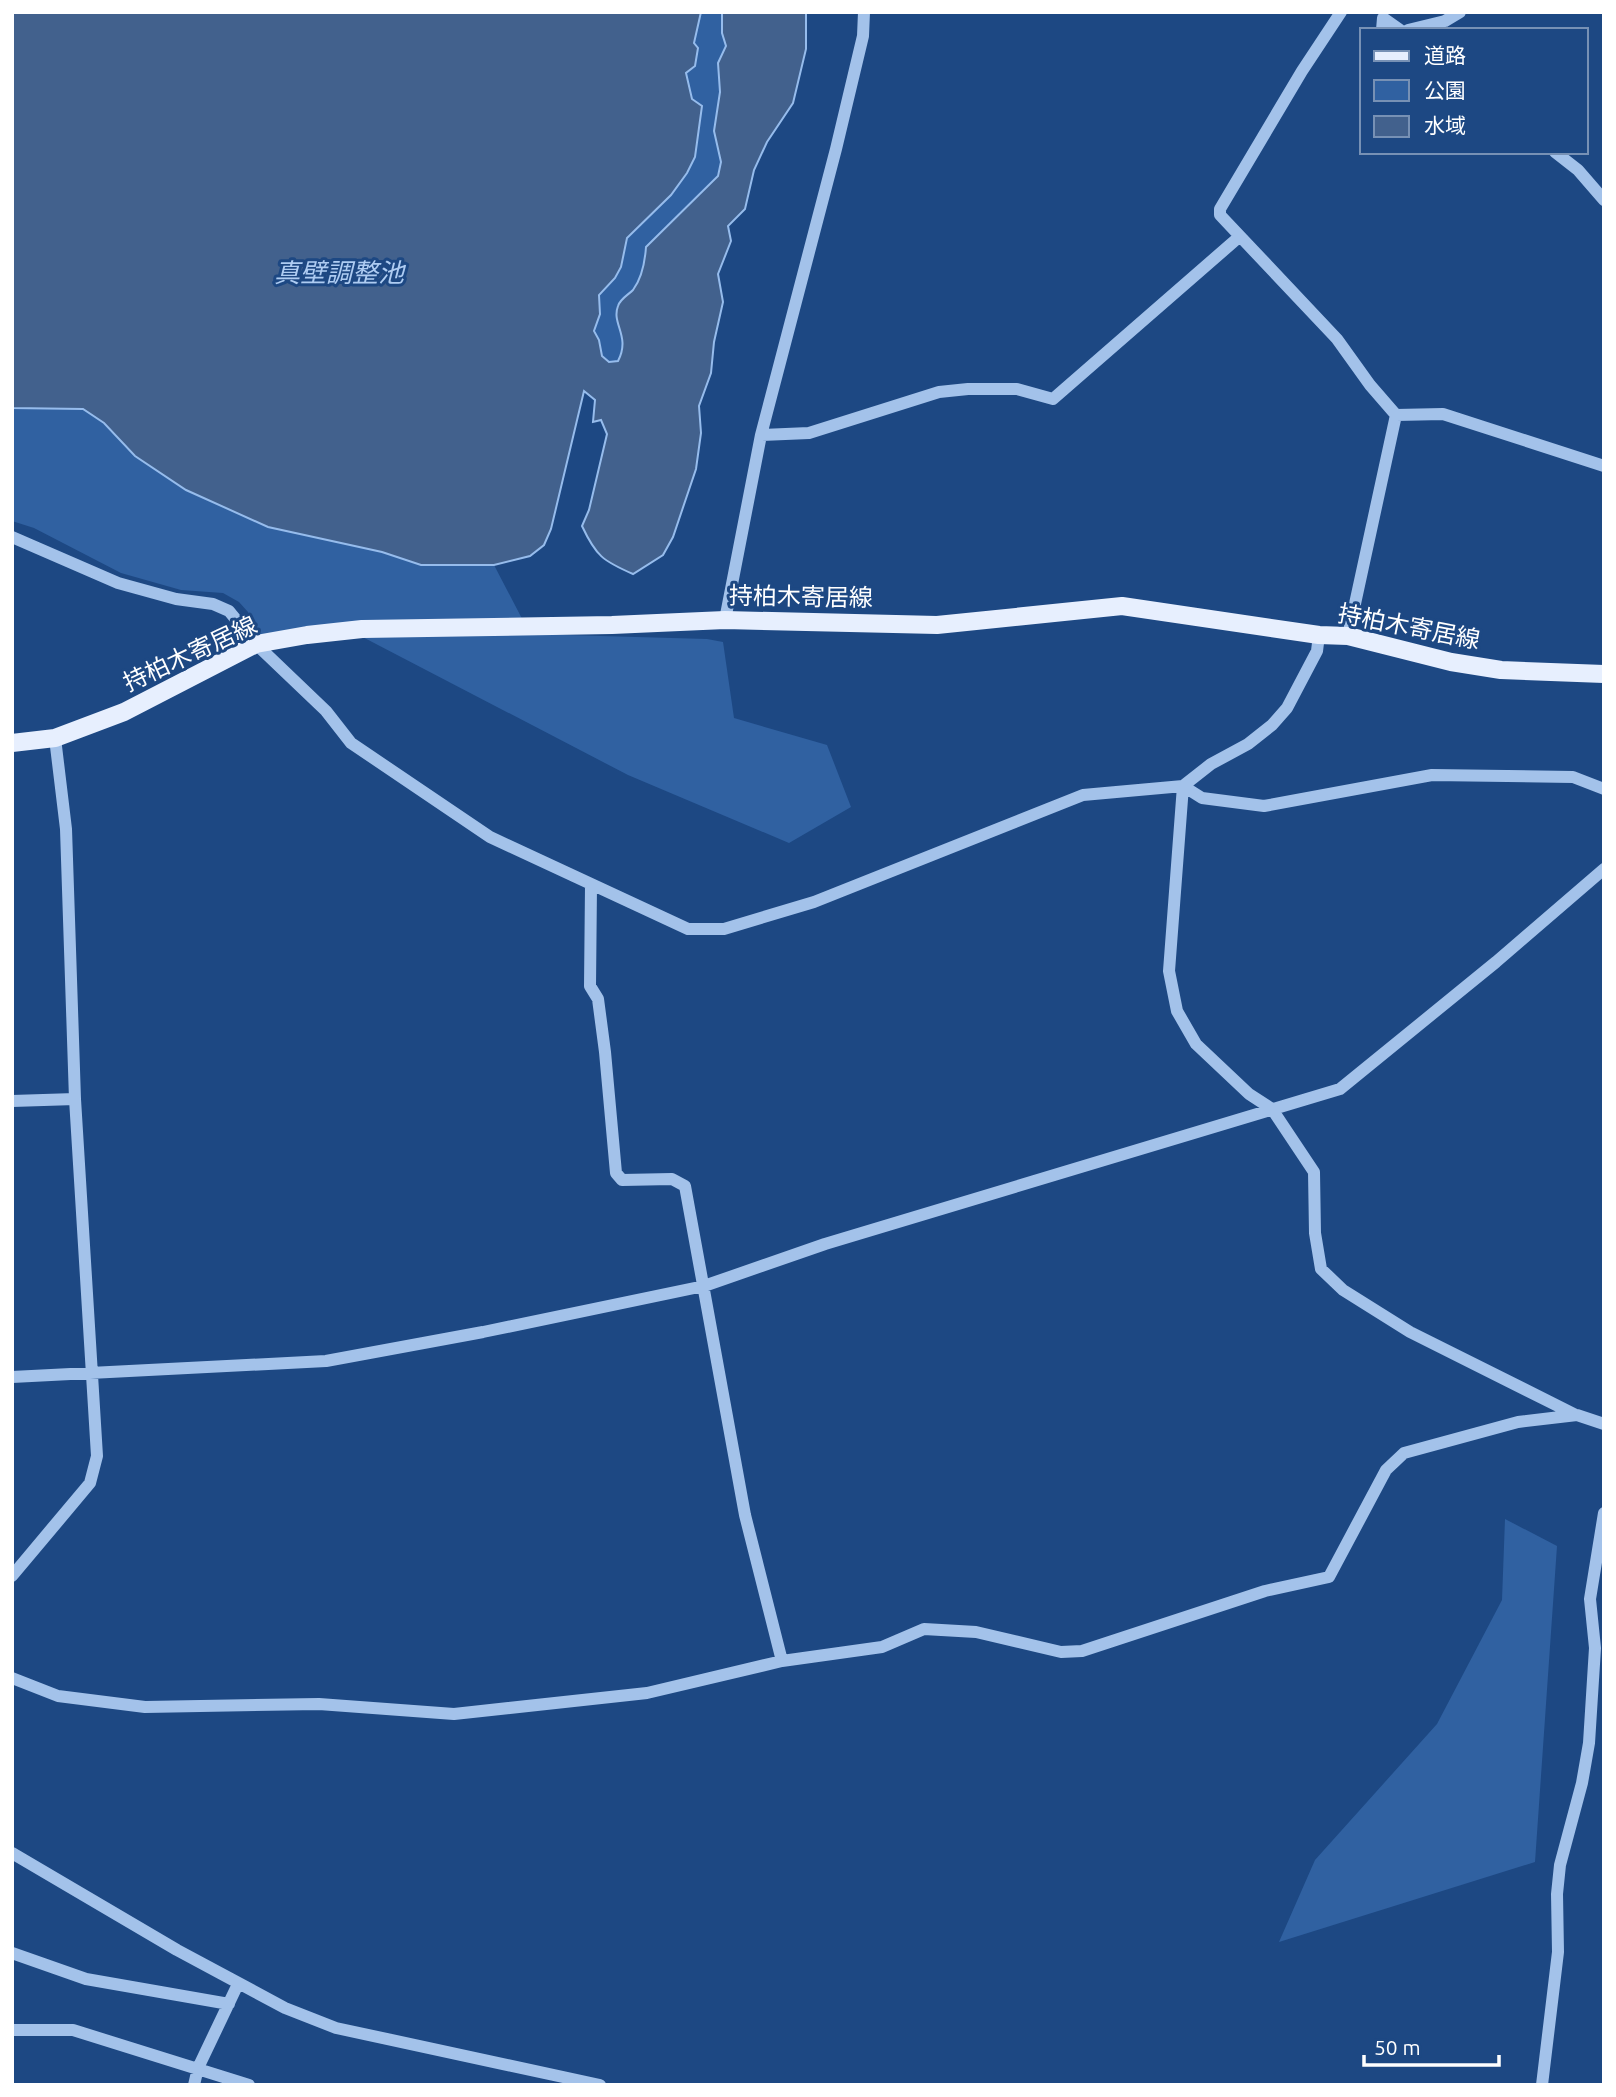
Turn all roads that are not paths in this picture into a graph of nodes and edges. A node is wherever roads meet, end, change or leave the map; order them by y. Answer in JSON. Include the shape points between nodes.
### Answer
{"nodes":[{"id":1,"x":863,"y":12,"type":"edge"},
{"id":2,"x":1341,"y":12,"type":"edge"},
{"id":3,"x":1460,"y":12,"type":"edge"},
{"id":4,"x":1416,"y":28,"type":"edge"},
{"id":5,"x":1558,"y":154,"type":"edge"},
{"id":6,"x":1604,"y":200,"type":"edge"},
{"id":7,"x":1239,"y":237,"type":"junction"},
{"id":8,"x":1396,"y":415,"type":"junction"},
{"id":9,"x":761,"y":435,"type":"junction"},
{"id":10,"x":1604,"y":466,"type":"edge"},
{"id":11,"x":12,"y":537,"type":"edge"},
{"id":12,"x":724,"y":620,"type":"junction"},
{"id":13,"x":1319,"y":635,"type":"junction"},
{"id":14,"x":1348,"y":636,"type":"junction"},
{"id":15,"x":256,"y":644,"type":"junction"},
{"id":16,"x":1604,"y":674,"type":"edge"},
{"id":17,"x":55,"y":738,"type":"junction"},
{"id":18,"x":12,"y":743,"type":"edge"},
{"id":19,"x":1182,"y":786,"type":"junction"},
{"id":20,"x":1604,"y":789,"type":"edge"},
{"id":21,"x":1604,"y":869,"type":"edge"},
{"id":22,"x":591,"y":886,"type":"junction"},
{"id":23,"x":75,"y":1099,"type":"junction"},
{"id":24,"x":12,"y":1101,"type":"edge"},
{"id":25,"x":1272,"y":1109,"type":"junction"},
{"id":26,"x":704,"y":1286,"type":"junction"},
{"id":27,"x":93,"y":1373,"type":"junction"},
{"id":28,"x":12,"y":1377,"type":"edge"},
{"id":29,"x":1577,"y":1415,"type":"junction"},
{"id":30,"x":1604,"y":1424,"type":"edge"},
{"id":31,"x":1604,"y":1513,"type":"edge"},
{"id":32,"x":12,"y":1576,"type":"edge"},
{"id":33,"x":1599,"y":1650,"type":"edge"},
{"id":34,"x":782,"y":1661,"type":"junction"},
{"id":35,"x":12,"y":1678,"type":"edge"},
{"id":36,"x":12,"y":1853,"type":"edge"},
{"id":37,"x":12,"y":1953,"type":"edge"},
{"id":38,"x":238,"y":1984,"type":"junction"},
{"id":39,"x":229,"y":2004,"type":"junction"},
{"id":40,"x":12,"y":2030,"type":"edge"},
{"id":41,"x":198,"y":2068,"type":"junction"},
{"id":42,"x":194,"y":2085,"type":"edge"},
{"id":43,"x":249,"y":2085,"type":"edge"},
{"id":44,"x":600,"y":2085,"type":"edge"},
{"id":45,"x":1542,"y":2085,"type":"edge"}],
"edges":[{"from":1,"to":9,"type":"street","via":[[863,36],[836,149]]},
{"from":2,"to":7,"type":"street","via":[[1220,209]]},
{"from":3,"to":4,"type":"street","via":[[1446,21]]},
{"from":5,"to":6,"type":"street"},
{"from":7,"to":8,"type":"street","via":[[1338,339]]},
{"from":7,"to":9,"type":"street","via":[[1053,399],[1017,389],[939,392],[809,433]]},
{"from":8,"to":10,"type":"street","via":[[1443,414]]},
{"from":8,"to":14,"type":"street"},
{"from":9,"to":12,"type":"street"},
{"from":11,"to":15,"type":"street","via":[[118,583],[229,611]]},
{"from":12,"to":13,"type":"main road","name":"持柏木寄居線","via":[[937,625],[1122,606]]},
{"from":12,"to":15,"type":"main road","name":"持柏木寄居線","via":[[362,629]]},
{"from":13,"to":14,"type":"main road","name":"持柏木寄居線"},
{"from":13,"to":19,"type":"street","via":[[1317,651],[1287,708],[1272,725]]},
{"from":14,"to":16,"type":"main road","name":"持柏木寄居線","via":[[1500,670]]},
{"from":15,"to":17,"type":"main road","name":"持柏木寄居線","via":[[124,712]]},
{"from":15,"to":22,"type":"street","via":[[326,711],[351,743],[490,837]]},
{"from":17,"to":18,"type":"main road","name":"持柏木寄居線"},
{"from":17,"to":23,"type":"street","via":[[66,829]]},
{"from":19,"to":20,"type":"street","via":[[1202,798],[1264,806],[1432,775],[1573,777]]},
{"from":19,"to":22,"type":"street","via":[[1083,796],[814,902],[724,929],[688,929]]},
{"from":19,"to":25,"type":"street","via":[[1169,971],[1177,1011],[1196,1044],[1249,1094]]},
{"from":21,"to":25,"type":"street","via":[[1340,1089]]},
{"from":22,"to":26,"type":"street","via":[[590,986],[598,999],[616,1173],[622,1180],[672,1179],[685,1186]]},
{"from":23,"to":24,"type":"street"},
{"from":23,"to":27,"type":"street"},
{"from":25,"to":26,"type":"street","via":[[825,1244]]},
{"from":25,"to":29,"type":"street","via":[[1314,1171],[1321,1269],[1343,1290],[1410,1332]]},
{"from":26,"to":27,"type":"street","via":[[326,1361]]},
{"from":26,"to":34,"type":"street","via":[[745,1515]]},
{"from":27,"to":28,"type":"street"},
{"from":27,"to":32,"type":"street","via":[[97,1455],[90,1483]]},
{"from":29,"to":30,"type":"street"},
{"from":29,"to":34,"type":"street","via":[[1518,1422],[1404,1453],[1386,1470],[1329,1577],[1265,1591],[1082,1651],[1060,1652],[976,1632],[924,1629],[882,1647]]},
{"from":31,"to":33,"type":"street","via":[[1590,1599]]},
{"from":33,"to":45,"type":"street","via":[[1582,1783],[1560,1865],[1558,1952]]},
{"from":34,"to":35,"type":"street","via":[[648,1693],[454,1714],[319,1704],[145,1707],[58,1696]]},
{"from":36,"to":38,"type":"street"},
{"from":37,"to":39,"type":"street","via":[[86,1979]]},
{"from":38,"to":39,"type":"street"},
{"from":38,"to":44,"type":"street","via":[[336,2028]]},
{"from":39,"to":41,"type":"street"},
{"from":40,"to":41,"type":"street","via":[[73,2030]]},
{"from":41,"to":42,"type":"street"},
{"from":41,"to":43,"type":"street"}]}
